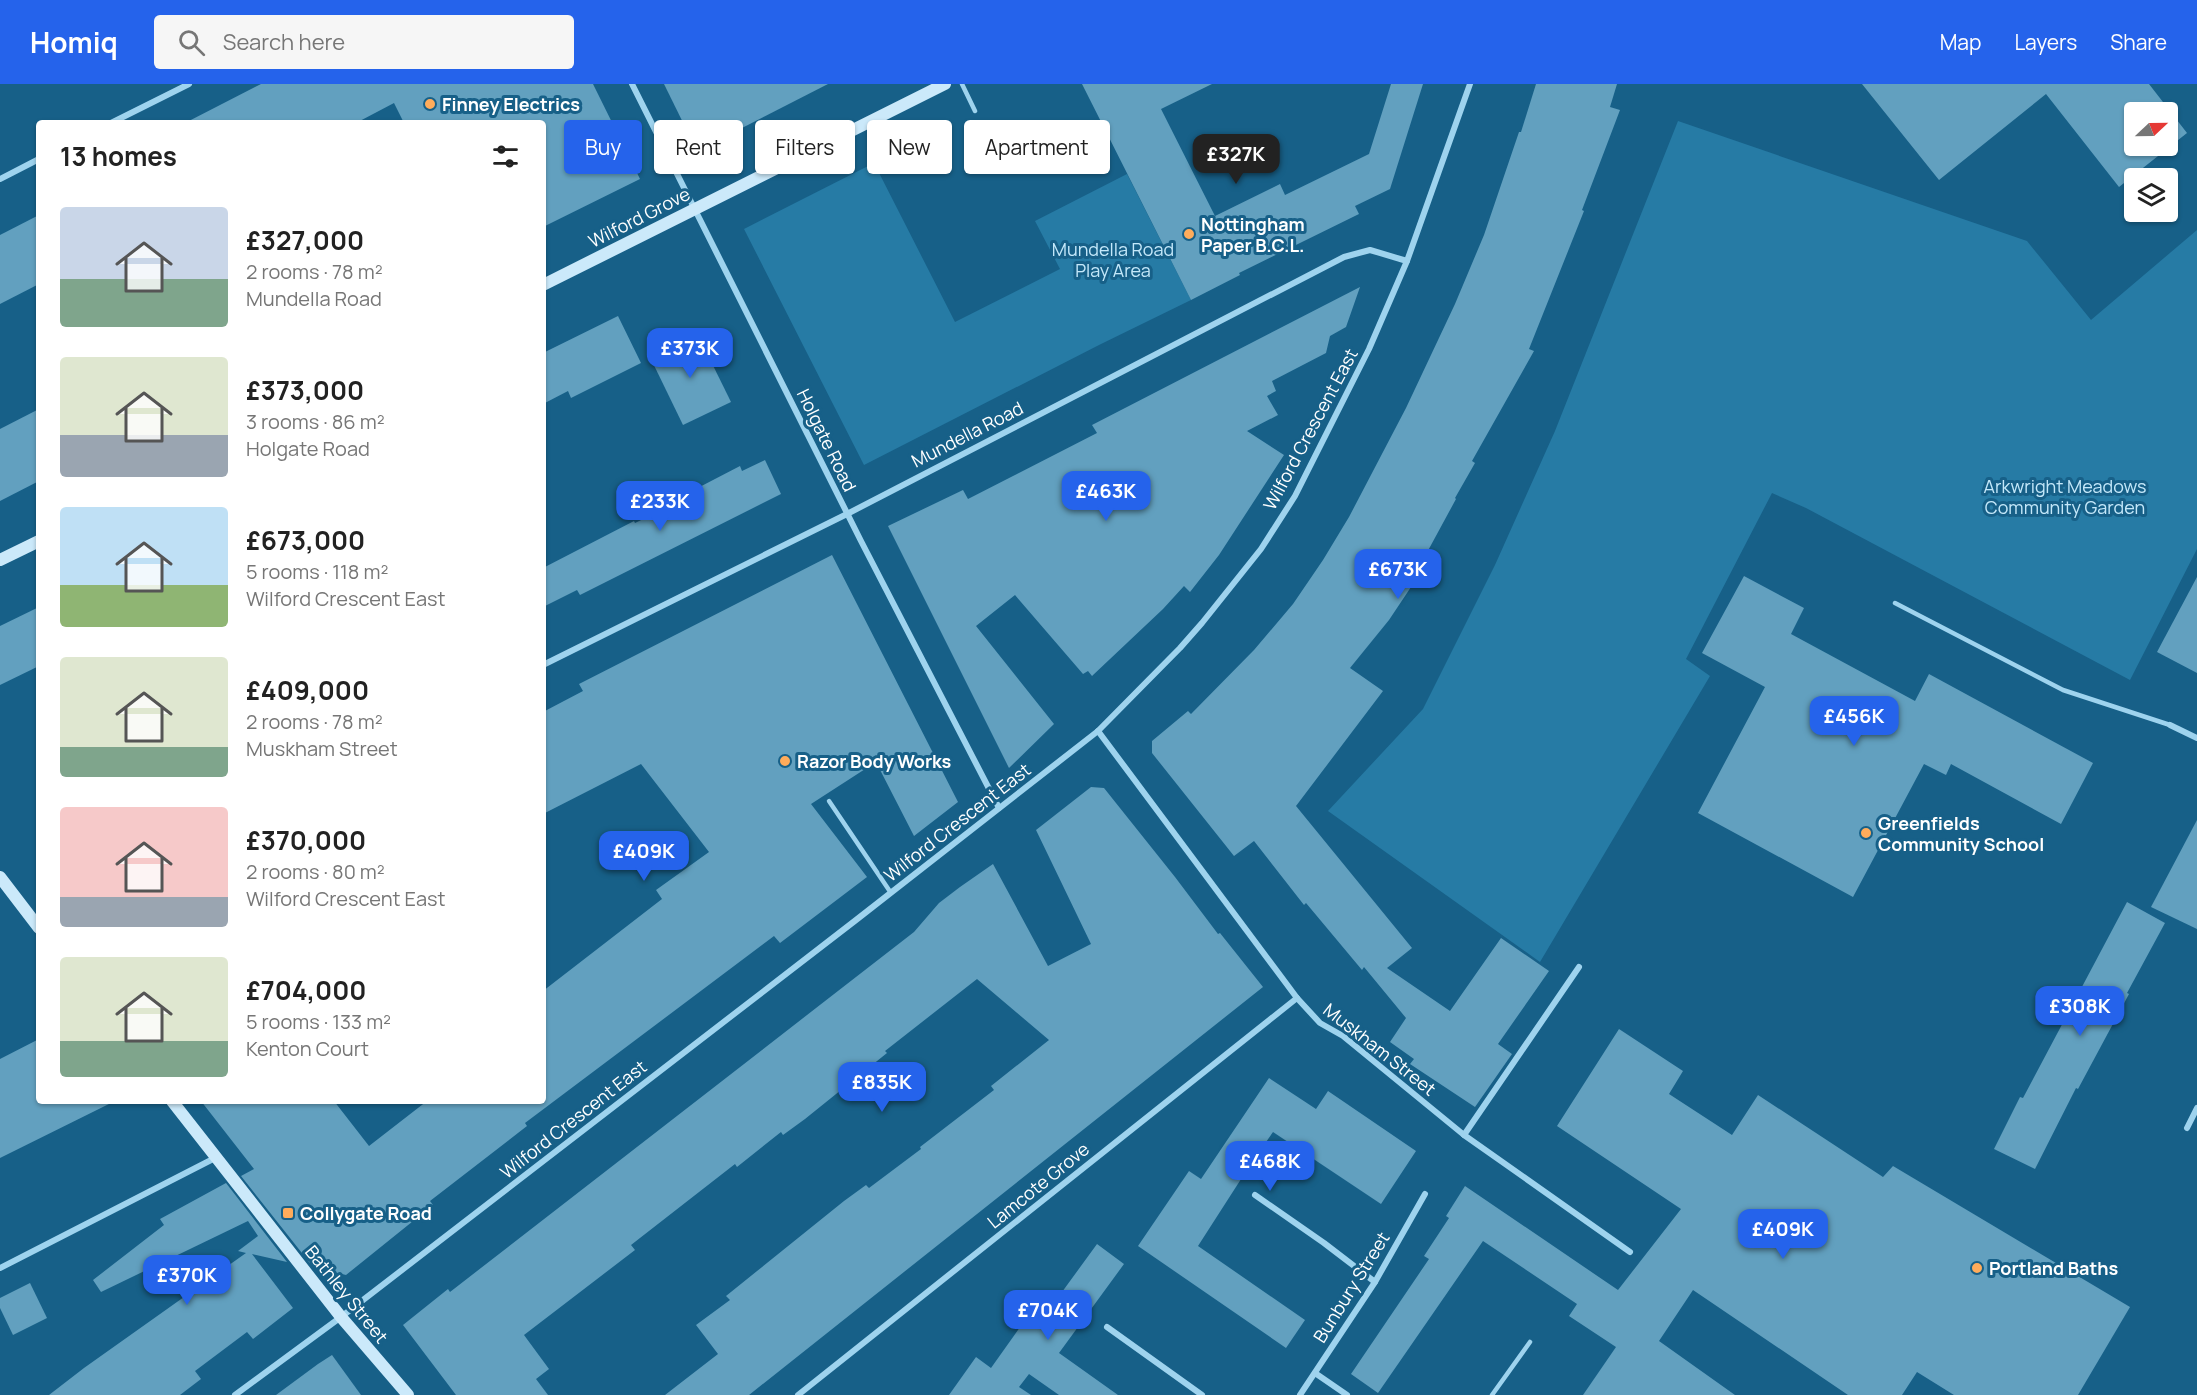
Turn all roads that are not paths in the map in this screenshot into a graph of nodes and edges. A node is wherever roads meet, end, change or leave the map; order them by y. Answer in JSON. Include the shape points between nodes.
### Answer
{"nodes":[{"id":1,"x":189,"y":84,"type":"edge"},
{"id":2,"x":632,"y":84,"type":"edge"},
{"id":3,"x":945,"y":84,"type":"edge"},
{"id":4,"x":962,"y":84,"type":"edge"},
{"id":5,"x":1470,"y":84,"type":"edge"},
{"id":6,"x":975,"y":111,"type":"dead end"},
{"id":7,"x":117,"y":120,"type":"edge"},
{"id":8,"x":36,"y":161,"type":"edge"},
{"id":9,"x":0,"y":179,"type":"edge"},
{"id":10,"x":696,"y":208,"type":"junction"},
{"id":11,"x":1407,"y":261,"type":"junction"},
{"id":12,"x":546,"y":283,"type":"edge"},
{"id":13,"x":847,"y":514,"type":"junction"},
{"id":14,"x":36,"y":542,"type":"edge"},
{"id":15,"x":0,"y":560,"type":"edge"},
{"id":16,"x":1895,"y":603,"type":"dead end"},
{"id":17,"x":546,"y":664,"type":"edge"},
{"id":18,"x":2170,"y":725,"type":"joint"},
{"id":19,"x":1098,"y":731,"type":"junction"},
{"id":20,"x":2197,"y":738,"type":"edge"},
{"id":21,"x":829,"y":801,"type":"dead end"},
{"id":22,"x":999,"y":808,"type":"junction"},
{"id":23,"x":0,"y":877,"type":"edge"},
{"id":24,"x":891,"y":893,"type":"junction"},
{"id":25,"x":36,"y":922,"type":"edge"},
{"id":26,"x":1579,"y":967,"type":"dead end"},
{"id":27,"x":1297,"y":998,"type":"junction"},
{"id":28,"x":174,"y":1104,"type":"edge"},
{"id":29,"x":2197,"y":1108,"type":"edge"},
{"id":30,"x":2187,"y":1128,"type":"dead end"},
{"id":31,"x":1464,"y":1135,"type":"junction"},
{"id":32,"x":215,"y":1158,"type":"junction"},
{"id":33,"x":1425,"y":1194,"type":"dead end"},
{"id":34,"x":1255,"y":1195,"type":"dead end"},
{"id":35,"x":1630,"y":1252,"type":"dead end"},
{"id":36,"x":0,"y":1268,"type":"edge"},
{"id":37,"x":1375,"y":1282,"type":"junction"},
{"id":38,"x":341,"y":1317,"type":"junction"},
{"id":39,"x":1107,"y":1327,"type":"dead end"},
{"id":40,"x":1530,"y":1342,"type":"dead end"},
{"id":41,"x":1316,"y":1372,"type":"junction"},
{"id":42,"x":234,"y":1395,"type":"edge"},
{"id":43,"x":408,"y":1395,"type":"edge"},
{"id":44,"x":798,"y":1395,"type":"edge"},
{"id":45,"x":1202,"y":1395,"type":"edge"},
{"id":46,"x":1300,"y":1395,"type":"edge"},
{"id":47,"x":1347,"y":1395,"type":"edge"},
{"id":48,"x":1492,"y":1395,"type":"edge"}],
"edges":[{"from":1,"to":7,"type":"street"},
{"from":2,"to":10,"type":"street","name":"Holgate Road"},
{"from":3,"to":10,"type":"street","name":"Wilford Grove"},
{"from":4,"to":6,"type":"lane"},
{"from":5,"to":11,"type":"street","name":"Wilford Crescent East"},
{"from":8,"to":9,"type":"street"},
{"from":10,"to":12,"type":"street","name":"Wilford Grove"},
{"from":10,"to":13,"type":"street","name":"Holgate Road"},
{"from":11,"to":13,"type":"street","name":"Mundella Road","via":[[1370,249],[1344,257]]},
{"from":11,"to":19,"type":"street","name":"Wilford Crescent East","via":[[1369,350],[1324,439],[1295,496],[1261,549],[1202,623]]},
{"from":13,"to":17,"type":"street","name":"Mundella Road"},
{"from":13,"to":22,"type":"street","name":"Holgate Road"},
{"from":14,"to":15,"type":"street"},
{"from":16,"to":18,"type":"lane","via":[[2063,690]]},
{"from":18,"to":20,"type":"street"},
{"from":19,"to":22,"type":"street","name":"Wilford Crescent East"},
{"from":19,"to":27,"type":"street","name":"Muskham Street"},
{"from":21,"to":24,"type":"lane"},
{"from":22,"to":24,"type":"street","name":"Wilford Crescent East"},
{"from":23,"to":25,"type":"street"},
{"from":24,"to":38,"type":"street","name":"Wilford Crescent East"},
{"from":26,"to":31,"type":"street"},
{"from":27,"to":31,"type":"street","name":"Muskham Street","via":[[1320,1023],[1343,1036]]},
{"from":27,"to":44,"type":"street","name":"Lamcote Grove"},
{"from":28,"to":32,"type":"street","name":"Bathley Street"},
{"from":29,"to":30,"type":"street"},
{"from":31,"to":35,"type":"street","name":"Muskham Street"},
{"from":32,"to":36,"type":"street"},
{"from":32,"to":38,"type":"street","name":"Bathley Street"},
{"from":33,"to":37,"type":"street","name":"Bunbury Street"},
{"from":34,"to":37,"type":"street"},
{"from":37,"to":41,"type":"street","name":"Bunbury Street"},
{"from":38,"to":42,"type":"street","name":"Wilford Crescent East"},
{"from":38,"to":43,"type":"street","name":"Bathley Street"},
{"from":39,"to":45,"type":"street"},
{"from":40,"to":48,"type":"lane"},
{"from":41,"to":46,"type":"street","name":"Bunbury Street"},
{"from":41,"to":47,"type":"street"}]}
